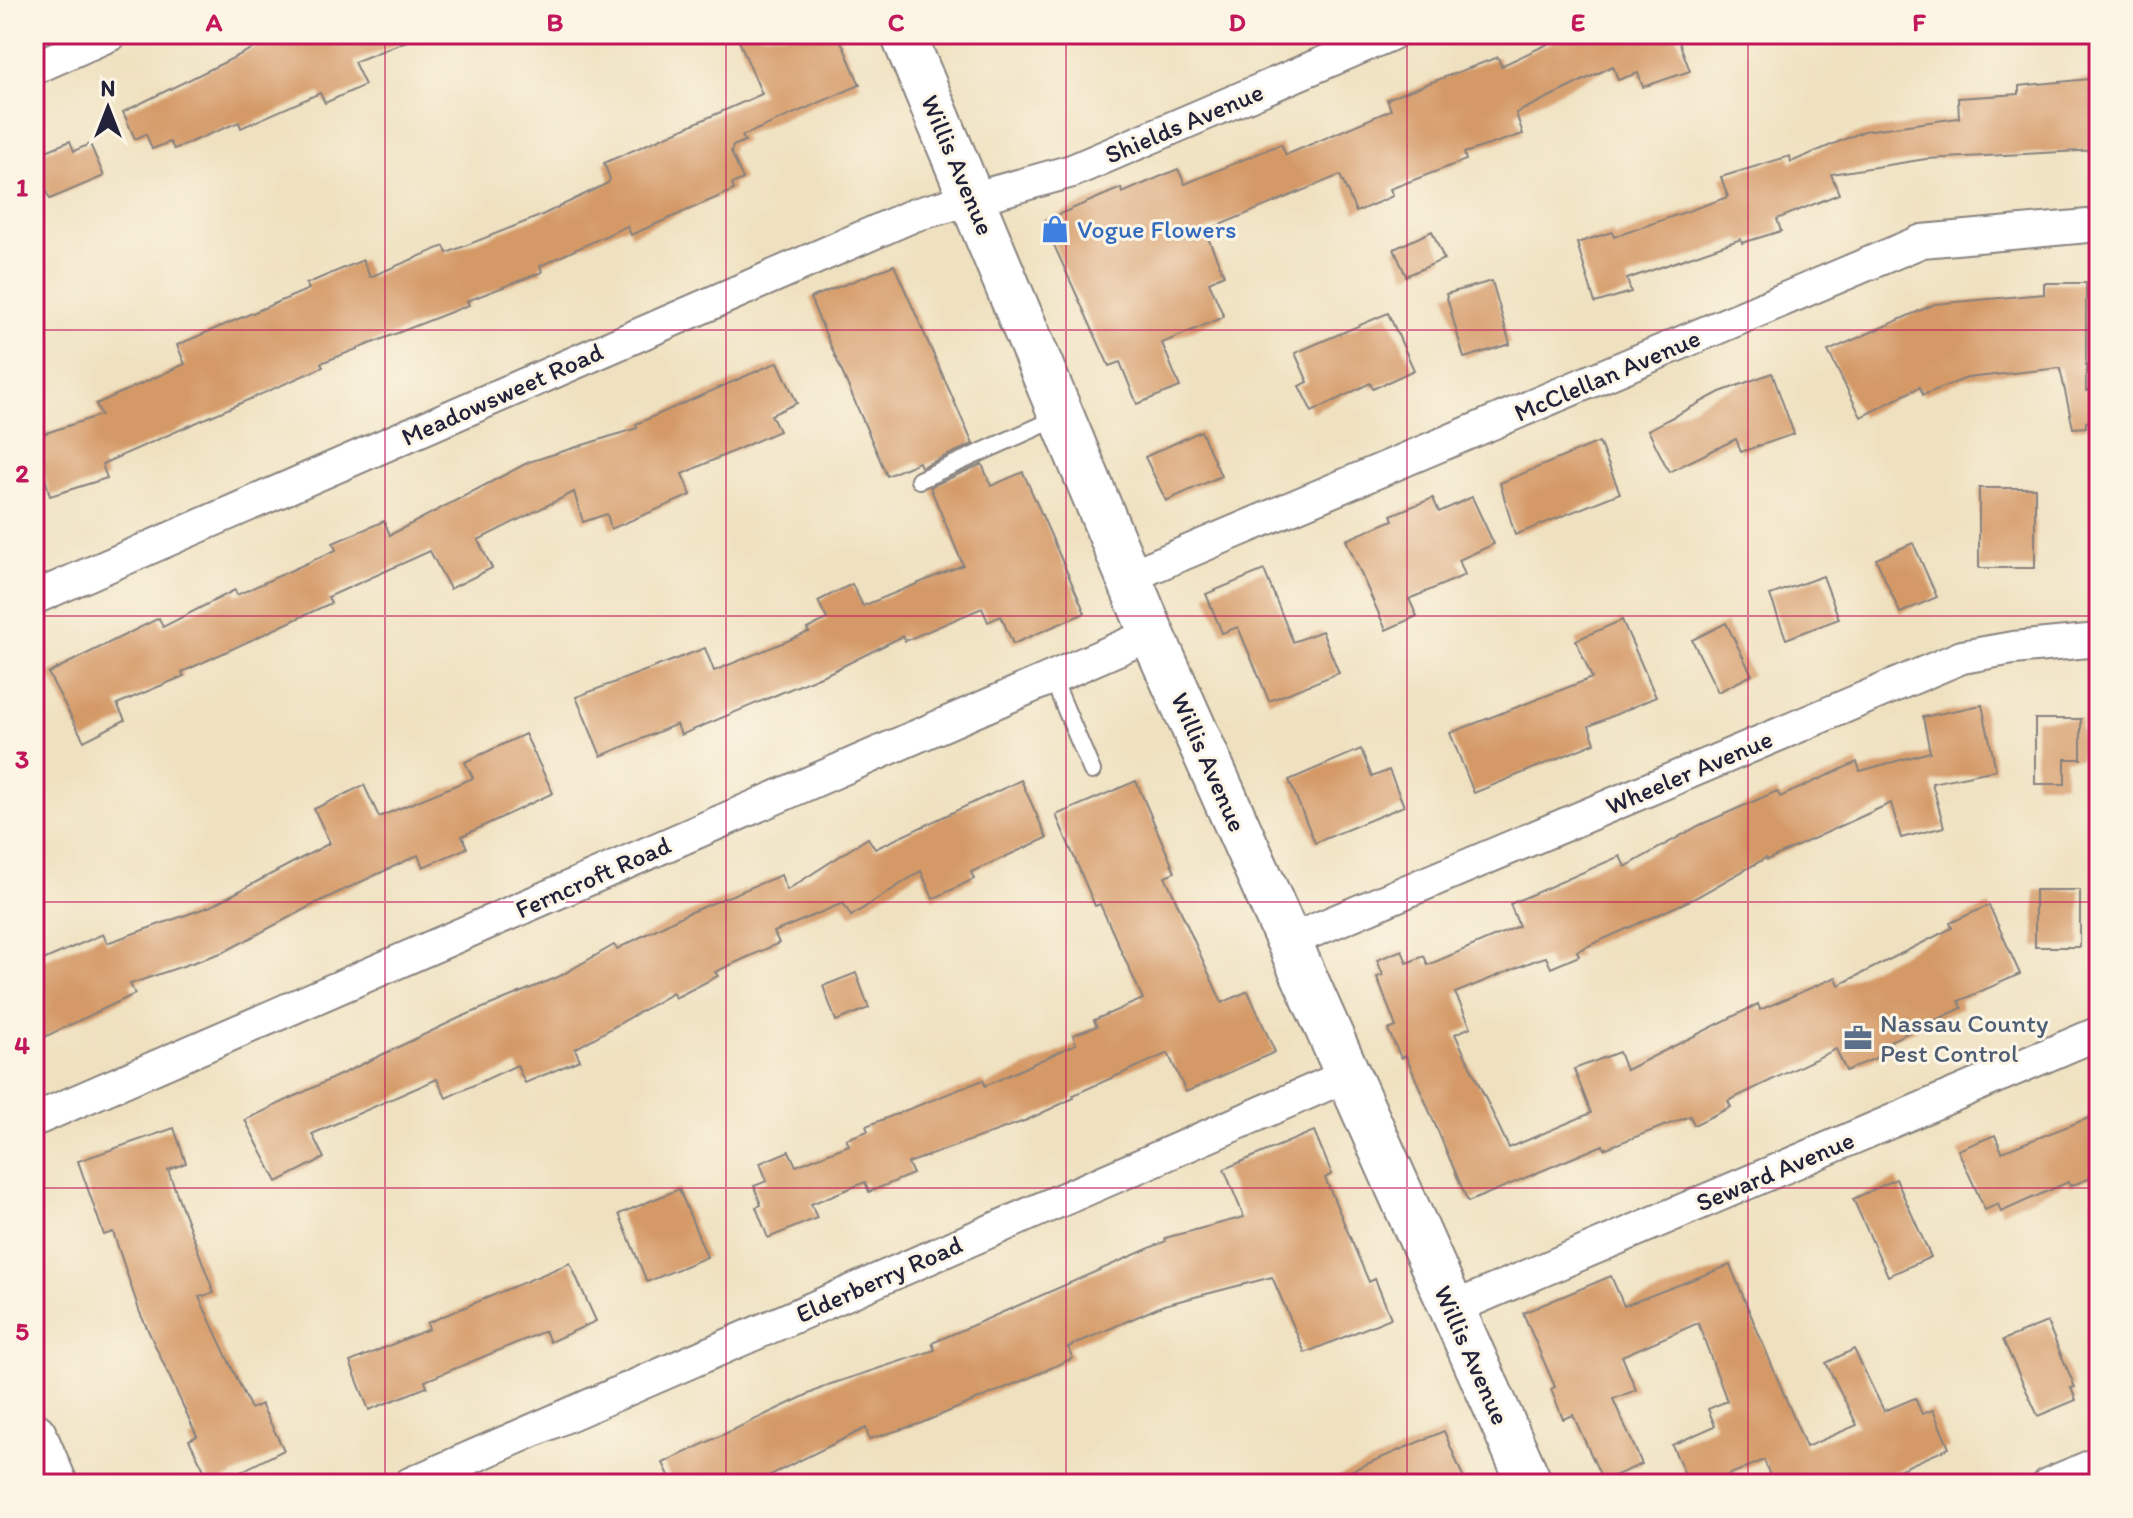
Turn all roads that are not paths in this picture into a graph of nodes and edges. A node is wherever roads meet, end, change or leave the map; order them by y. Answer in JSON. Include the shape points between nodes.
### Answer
{"nodes":[{"id":1,"x":111,"y":34,"type":"edge"},
{"id":2,"x":903,"y":34,"type":"edge"},
{"id":3,"x":1391,"y":34,"type":"edge"},
{"id":4,"x":34,"y":68,"type":"edge"},
{"id":5,"x":973,"y":201,"type":"junction"},
{"id":6,"x":2099,"y":225,"type":"edge"},
{"id":7,"x":1062,"y":416,"type":"junction"},
{"id":8,"x":919,"y":480,"type":"dead end"},
{"id":9,"x":1128,"y":577,"type":"junction"},
{"id":10,"x":34,"y":598,"type":"edge"},
{"id":11,"x":1152,"y":634,"type":"junction"},
{"id":12,"x":2099,"y":640,"type":"edge"},
{"id":13,"x":1052,"y":677,"type":"junction"},
{"id":14,"x":1092,"y":771,"type":"dead end"},
{"id":15,"x":1289,"y":941,"type":"junction"},
{"id":16,"x":2099,"y":1033,"type":"edge"},
{"id":17,"x":1348,"y":1075,"type":"junction"},
{"id":18,"x":34,"y":1120,"type":"edge"},
{"id":19,"x":1451,"y":1309,"type":"junction"},
{"id":20,"x":34,"y":1435,"type":"edge"},
{"id":21,"x":2099,"y":1463,"type":"edge"},
{"id":22,"x":55,"y":1484,"type":"edge"},
{"id":23,"x":410,"y":1484,"type":"edge"},
{"id":24,"x":1530,"y":1484,"type":"edge"},
{"id":25,"x":2049,"y":1484,"type":"edge"}],
"edges":[{"from":1,"to":4,"type":"street"},
{"from":2,"to":5,"type":"main road","name":"Willis Avenue"},
{"from":3,"to":5,"type":"street","name":"Shields Avenue","via":[[1072,171]]},
{"from":5,"to":7,"type":"main road","name":"Willis Avenue"},
{"from":5,"to":10,"type":"street","name":"Meadowsweet Road","via":[[914,215]]},
{"from":6,"to":9,"type":"street","name":"McClellan Avenue","via":[[1922,241]]},
{"from":7,"to":8,"type":"lane"},
{"from":7,"to":9,"type":"main road","name":"Willis Avenue"},
{"from":9,"to":11,"type":"main road","name":"Willis Avenue"},
{"from":11,"to":13,"type":"street","name":"Ferncroft Road"},
{"from":11,"to":15,"type":"main road","name":"Willis Avenue"},
{"from":12,"to":15,"type":"street","name":"Wheeler Avenue","via":[[1962,657]]},
{"from":13,"to":14,"type":"lane"},
{"from":13,"to":18,"type":"street","name":"Ferncroft Road"},
{"from":15,"to":17,"type":"main road","name":"Willis Avenue"},
{"from":16,"to":19,"type":"street","name":"Seward Avenue"},
{"from":17,"to":19,"type":"main road","name":"Willis Avenue"},
{"from":17,"to":23,"type":"street","name":"Elderberry Road"},
{"from":19,"to":24,"type":"main road","name":"Willis Avenue"},
{"from":20,"to":22,"type":"main road"},
{"from":21,"to":25,"type":"street"}]}
